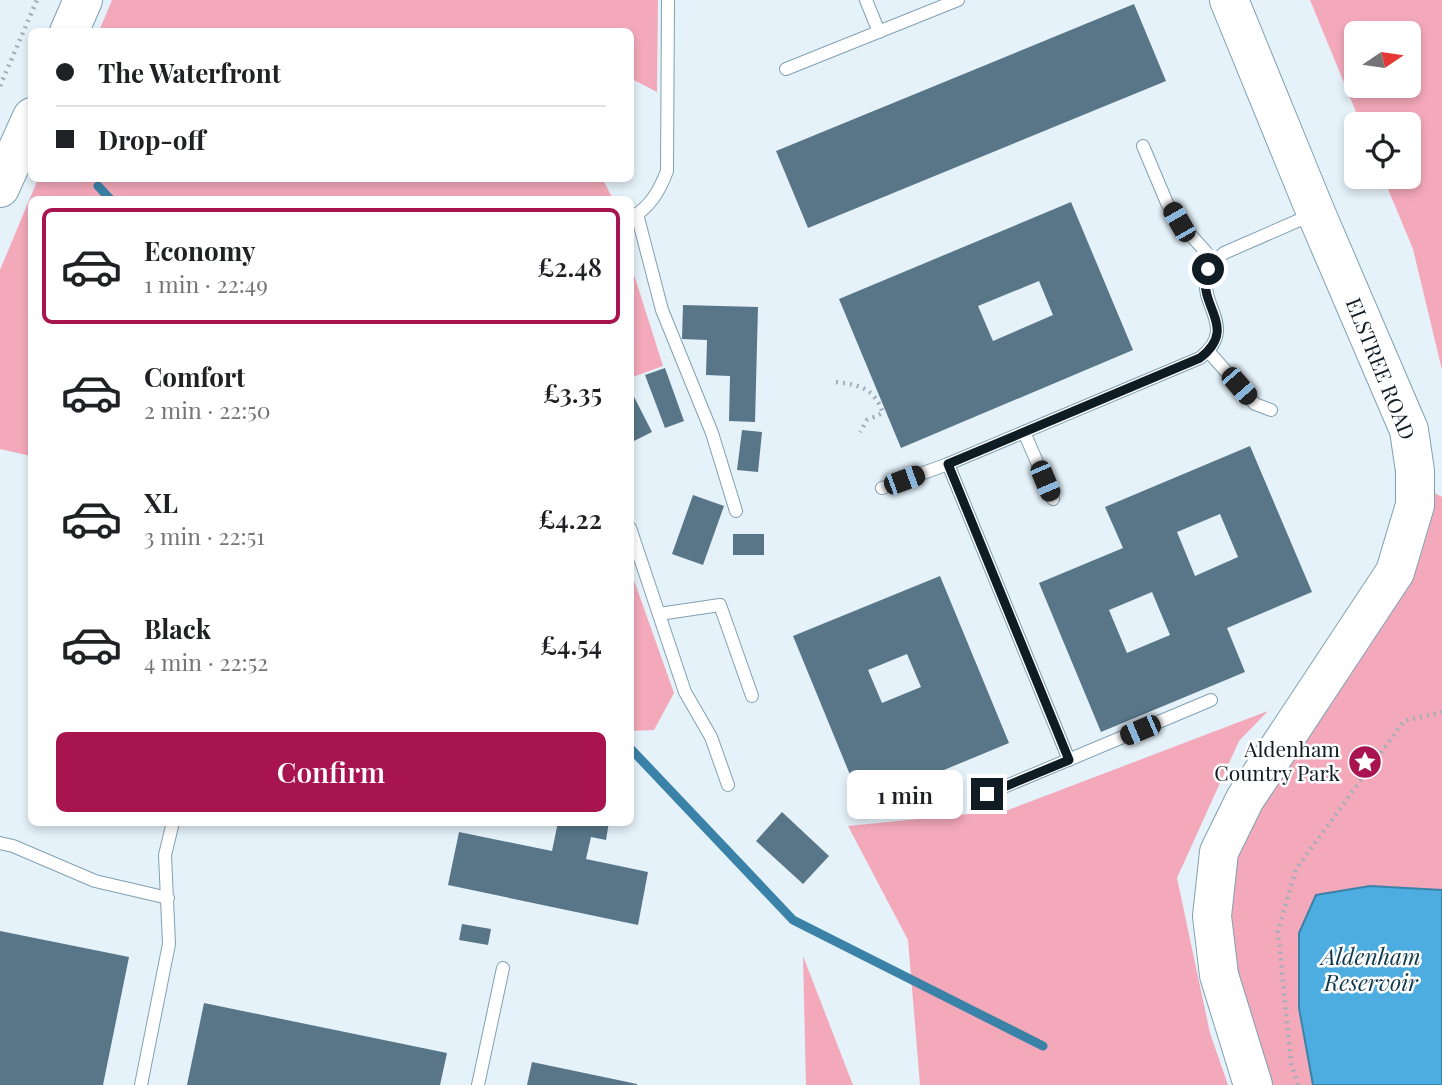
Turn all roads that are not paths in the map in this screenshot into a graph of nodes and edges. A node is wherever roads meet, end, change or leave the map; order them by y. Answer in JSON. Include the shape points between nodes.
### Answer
{"nodes":[{"id":1,"x":83,"y":0,"type":"edge"},
{"id":2,"x":668,"y":0,"type":"edge"},
{"id":3,"x":866,"y":0,"type":"edge"},
{"id":4,"x":958,"y":0,"type":"edge"},
{"id":5,"x":1229,"y":0,"type":"edge"},
{"id":6,"x":71,"y":28,"type":"edge"},
{"id":7,"x":879,"y":32,"type":"junction"},
{"id":8,"x":786,"y":69,"type":"dead end"},
{"id":9,"x":28,"y":126,"type":"edge"},
{"id":10,"x":1143,"y":146,"type":"dead end"},
{"id":11,"x":0,"y":188,"type":"edge"},
{"id":12,"x":1316,"y":213,"type":"junction"},
{"id":13,"x":634,"y":216,"type":"edge"},
{"id":14,"x":1214,"y":261,"type":"junction"},
{"id":15,"x":1208,"y":351,"type":"junction"},
{"id":16,"x":1271,"y":410,"type":"dead end"},
{"id":17,"x":1024,"y":432,"type":"junction"},
{"id":18,"x":948,"y":464,"type":"junction"},
{"id":19,"x":882,"y":488,"type":"dead end"},
{"id":20,"x":1053,"y":499,"type":"dead end"},
{"id":21,"x":736,"y":511,"type":"dead end"},
{"id":22,"x":634,"y":540,"type":"edge"},
{"id":23,"x":659,"y":614,"type":"junction"},
{"id":24,"x":752,"y":696,"type":"dead end"},
{"id":25,"x":1211,"y":700,"type":"dead end"},
{"id":26,"x":1069,"y":760,"type":"junction"},
{"id":27,"x":728,"y":785,"type":"dead end"},
{"id":28,"x":987,"y":794,"type":"dead end"},
{"id":29,"x":172,"y":826,"type":"edge"},
{"id":30,"x":0,"y":843,"type":"edge"},
{"id":31,"x":168,"y":898,"type":"junction"},
{"id":32,"x":503,"y":968,"type":"dead end"},
{"id":33,"x":141,"y":1085,"type":"edge"},
{"id":34,"x":478,"y":1085,"type":"edge"},
{"id":35,"x":1253,"y":1085,"type":"edge"}],
"edges":[{"from":1,"to":6,"type":"main road"},
{"from":2,"to":13,"type":"lane","via":[[667,171],[660,190]]},
{"from":3,"to":7,"type":"lane"},
{"from":4,"to":7,"type":"lane"},
{"from":5,"to":12,"type":"main road","name":"ELSTREE ROAD"},
{"from":7,"to":8,"type":"lane"},
{"from":9,"to":11,"type":"main road"},
{"from":10,"to":14,"type":"lane","via":[[1167,203]]},
{"from":12,"to":14,"type":"lane"},
{"from":12,"to":35,"type":"main road","name":"ELSTREE ROAD","via":[[1409,430],[1415,505],[1395,572],[1245,799],[1219,852],[1212,916],[1219,975]]},
{"from":13,"to":21,"type":"lane","via":[[662,310],[712,433]]},
{"from":14,"to":15,"type":"lane","via":[[1205,277],[1217,338]]},
{"from":15,"to":16,"type":"lane","via":[[1255,404]]},
{"from":15,"to":17,"type":"lane"},
{"from":17,"to":18,"type":"lane"},
{"from":17,"to":20,"type":"lane"},
{"from":18,"to":19,"type":"lane"},
{"from":18,"to":26,"type":"lane"},
{"from":22,"to":23,"type":"lane"},
{"from":23,"to":24,"type":"lane","via":[[720,605]]},
{"from":23,"to":27,"type":"lane","via":[[685,692],[711,737]]},
{"from":25,"to":26,"type":"lane"},
{"from":26,"to":28,"type":"lane"},
{"from":29,"to":31,"type":"lane","via":[[165,855]]},
{"from":30,"to":31,"type":"lane","via":[[94,881]]},
{"from":31,"to":33,"type":"lane","via":[[169,944]]},
{"from":32,"to":34,"type":"lane"}]}
